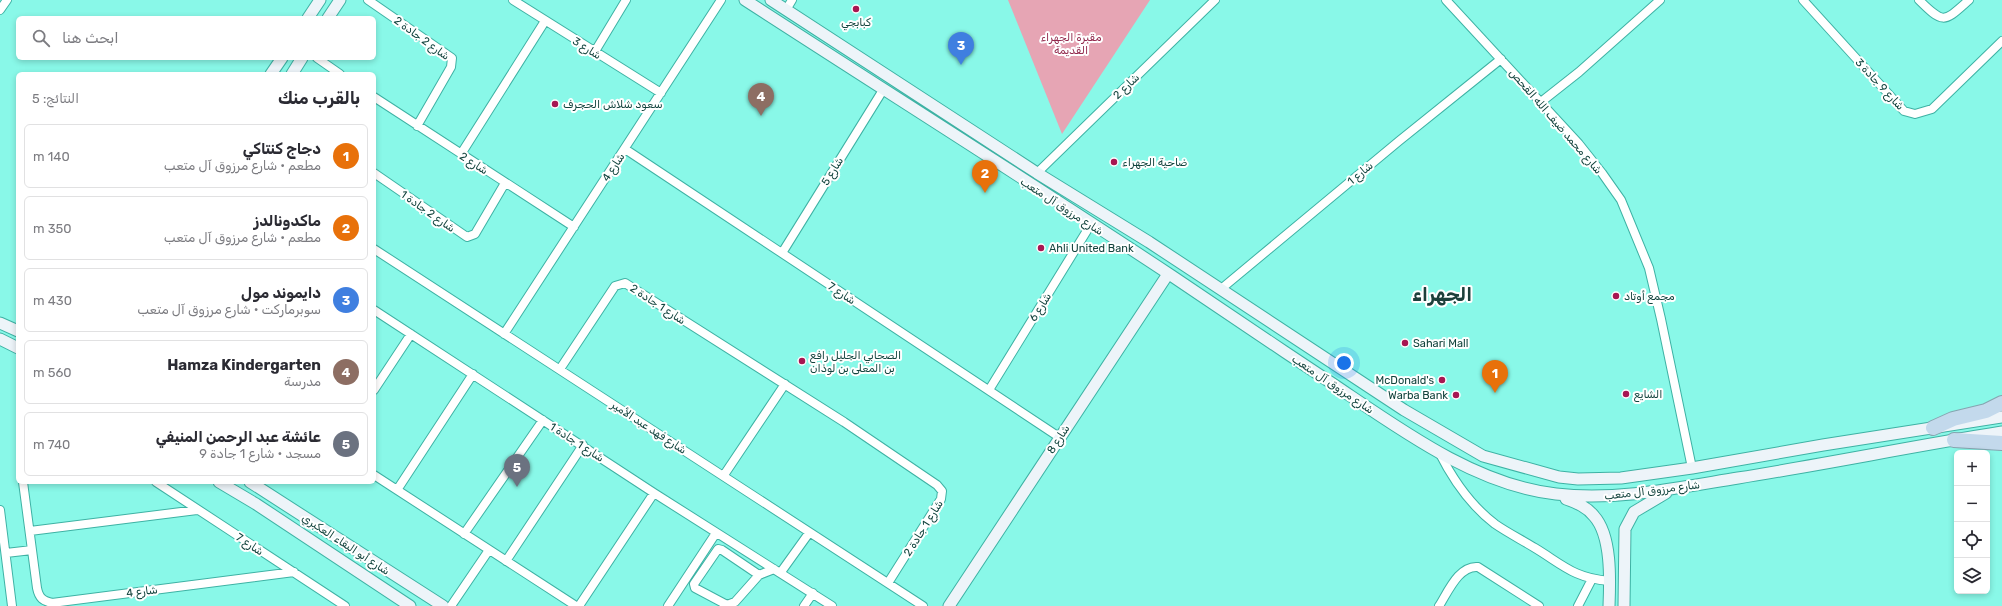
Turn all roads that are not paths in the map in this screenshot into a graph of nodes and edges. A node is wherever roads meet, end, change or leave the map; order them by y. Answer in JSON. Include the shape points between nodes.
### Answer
{"nodes":[{"id":1,"x":7,"y":0,"type":"edge"},
{"id":2,"x":320,"y":0,"type":"edge"},
{"id":3,"x":340,"y":0,"type":"edge"},
{"id":4,"x":368,"y":0,"type":"edge"},
{"id":5,"x":514,"y":0,"type":"edge"},
{"id":6,"x":626,"y":0,"type":"edge"},
{"id":7,"x":721,"y":0,"type":"edge"},
{"id":8,"x":745,"y":0,"type":"edge"},
{"id":9,"x":771,"y":0,"type":"edge"},
{"id":10,"x":1215,"y":0,"type":"edge"},
{"id":11,"x":1446,"y":0,"type":"edge"},
{"id":12,"x":1660,"y":0,"type":"edge"},
{"id":13,"x":1803,"y":0,"type":"edge"},
{"id":14,"x":1919,"y":0,"type":"edge"},
{"id":15,"x":1969,"y":0,"type":"edge"},
{"id":16,"x":789,"y":5,"type":"edge"},
{"id":17,"x":0,"y":10,"type":"edge"},
{"id":18,"x":309,"y":16,"type":"edge"},
{"id":19,"x":329,"y":16,"type":"edge"},
{"id":20,"x":545,"y":21,"type":"junction"},
{"id":21,"x":2002,"y":41,"type":"edge"},
{"id":22,"x":594,"y":53,"type":"junction"},
{"id":23,"x":1501,"y":59,"type":"junction"},
{"id":24,"x":281,"y":60,"type":"edge"},
{"id":25,"x":301,"y":60,"type":"edge"},
{"id":26,"x":320,"y":60,"type":"edge"},
{"id":27,"x":272,"y":72,"type":"edge"},
{"id":28,"x":293,"y":72,"type":"edge"},
{"id":29,"x":337,"y":72,"type":"edge"},
{"id":30,"x":883,"y":90,"type":"junction"},
{"id":31,"x":661,"y":93,"type":"junction"},
{"id":32,"x":376,"y":101,"type":"edge"},
{"id":33,"x":1541,"y":102,"type":"junction"},
{"id":34,"x":956,"y":120,"type":"junction"},
{"id":35,"x":417,"y":126,"type":"junction"},
{"id":36,"x":947,"y":132,"type":"junction"},
{"id":37,"x":975,"y":133,"type":"junction"},
{"id":38,"x":966,"y":144,"type":"junction"},
{"id":39,"x":624,"y":149,"type":"junction"},
{"id":40,"x":461,"y":154,"type":"junction"},
{"id":41,"x":1037,"y":173,"type":"junction"},
{"id":42,"x":376,"y":174,"type":"edge"},
{"id":43,"x":505,"y":183,"type":"junction"},
{"id":44,"x":1091,"y":224,"type":"junction"},
{"id":45,"x":574,"y":227,"type":"junction"},
{"id":46,"x":376,"y":250,"type":"edge"},
{"id":47,"x":782,"y":253,"type":"junction"},
{"id":48,"x":1168,"y":274,"type":"junction"},
{"id":49,"x":1220,"y":289,"type":"junction"},
{"id":50,"x":376,"y":311,"type":"edge"},
{"id":51,"x":0,"y":323,"type":"edge"},
{"id":52,"x":16,"y":330,"type":"edge"},
{"id":53,"x":412,"y":334,"type":"junction"},
{"id":54,"x":504,"y":334,"type":"junction"},
{"id":55,"x":1,"y":341,"type":"edge"},
{"id":56,"x":16,"y":347,"type":"edge"},
{"id":57,"x":560,"y":369,"type":"junction"},
{"id":58,"x":474,"y":374,"type":"junction"},
{"id":59,"x":785,"y":384,"type":"junction"},
{"id":60,"x":376,"y":387,"type":"edge"},
{"id":61,"x":989,"y":390,"type":"junction"},
{"id":62,"x":2002,"y":403,"type":"edge"},
{"id":63,"x":2002,"y":417,"type":"edge"},
{"id":64,"x":543,"y":420,"type":"junction"},
{"id":65,"x":1933,"y":428,"type":"junction"},
{"id":66,"x":2002,"y":432,"type":"edge"},
{"id":67,"x":1059,"y":437,"type":"junction"},
{"id":68,"x":1954,"y":440,"type":"junction"},
{"id":69,"x":2002,"y":444,"type":"edge"},
{"id":70,"x":582,"y":445,"type":"junction"},
{"id":71,"x":1439,"y":451,"type":"junction"},
{"id":72,"x":1692,"y":468,"type":"junction"},
{"id":73,"x":724,"y":475,"type":"junction"},
{"id":74,"x":376,"y":476,"type":"edge"},
{"id":75,"x":23,"y":484,"type":"edge"},
{"id":76,"x":159,"y":484,"type":"edge"},
{"id":77,"x":222,"y":484,"type":"edge"},
{"id":78,"x":253,"y":484,"type":"edge"},
{"id":79,"x":1685,"y":487,"type":"junction"},
{"id":80,"x":397,"y":490,"type":"junction"},
{"id":81,"x":654,"y":493,"type":"junction"},
{"id":82,"x":1552,"y":494,"type":"junction"},
{"id":83,"x":256,"y":504,"type":"junction"},
{"id":84,"x":0,"y":510,"type":"edge"},
{"id":85,"x":197,"y":510,"type":"junction"},
{"id":86,"x":30,"y":531,"type":"junction"},
{"id":87,"x":716,"y":532,"type":"junction"},
{"id":88,"x":809,"y":532,"type":"junction"},
{"id":89,"x":464,"y":534,"type":"junction"},
{"id":90,"x":341,"y":540,"type":"junction"},
{"id":91,"x":32,"y":550,"type":"junction"},
{"id":92,"x":489,"y":550,"type":"junction"},
{"id":93,"x":6,"y":553,"type":"junction"},
{"id":94,"x":1624,"y":559,"type":"junction"},
{"id":95,"x":506,"y":561,"type":"junction"},
{"id":96,"x":1608,"y":561,"type":"junction"},
{"id":97,"x":4,"y":570,"type":"edge"},
{"id":98,"x":778,"y":571,"type":"junction"},
{"id":99,"x":294,"y":572,"type":"junction"},
{"id":100,"x":759,"y":574,"type":"junction"},
{"id":101,"x":1592,"y":580,"type":"junction"},
{"id":102,"x":1609,"y":581,"type":"junction"},
{"id":103,"x":888,"y":583,"type":"junction"},
{"id":104,"x":813,"y":593,"type":"junction"},
{"id":105,"x":401,"y":602,"type":"edge"},
{"id":106,"x":12,"y":606,"type":"edge"},
{"id":107,"x":345,"y":606,"type":"edge"},
{"id":108,"x":410,"y":606,"type":"edge"},
{"id":109,"x":443,"y":606,"type":"edge"},
{"id":110,"x":451,"y":606,"type":"edge"},
{"id":111,"x":578,"y":606,"type":"edge"},
{"id":112,"x":668,"y":606,"type":"edge"},
{"id":113,"x":804,"y":606,"type":"edge"},
{"id":114,"x":832,"y":606,"type":"edge"},
{"id":115,"x":923,"y":606,"type":"edge"},
{"id":116,"x":949,"y":606,"type":"edge"},
{"id":117,"x":1439,"y":606,"type":"edge"},
{"id":118,"x":1539,"y":606,"type":"edge"},
{"id":119,"x":1578,"y":606,"type":"edge"},
{"id":120,"x":1609,"y":606,"type":"edge"},
{"id":121,"x":1624,"y":606,"type":"edge"}],
"edges":[{"from":1,"to":17,"type":"street"},
{"from":2,"to":18,"type":"main road"},
{"from":3,"to":19,"type":"main road"},
{"from":4,"to":35,"type":"street","name":"شارع 2 جادة 2","via":[[452,58],[451,67]]},
{"from":5,"to":20,"type":"street","name":"شارع 3"},
{"from":6,"to":22,"type":"street"},
{"from":7,"to":31,"type":"street","name":"شارع 4"},
{"from":8,"to":30,"type":"main road","name":"شارع مرزوق آل متعب"},
{"from":9,"to":16,"type":"main road","name":"شارع مرزوق آل متعب"},
{"from":10,"to":41,"type":"street","name":"شارع 2"},
{"from":11,"to":23,"type":"street","name":"شارع محمد ضيف الله القحص"},
{"from":12,"to":33,"type":"street"},
{"from":13,"to":21,"type":"street","name":"شارع 9 جادة 3","via":[[1904,111],[1915,114],[1932,110]]},
{"from":14,"to":15,"type":"street","via":[[1933,14],[1945,18],[1950,17]]},
{"from":16,"to":34,"type":"main road","name":"شارع مرزوق آل متعب"},
{"from":20,"to":22,"type":"street","name":"شارع 3"},
{"from":20,"to":40,"type":"street"},
{"from":22,"to":31,"type":"street","name":"شارع 3"},
{"from":23,"to":33,"type":"street","name":"شارع محمد ضيف الله القحص"},
{"from":23,"to":49,"type":"street","name":"شارع 1"},
{"from":24,"to":27,"type":"main road"},
{"from":25,"to":28,"type":"main road"},
{"from":26,"to":29,"type":"street"},
{"from":30,"to":36,"type":"main road","name":"شارع مرزوق آل متعب"},
{"from":30,"to":47,"type":"street","name":"شارع 5"},
{"from":31,"to":39,"type":"street","name":"شارع 4"},
{"from":32,"to":35,"type":"street","name":"شارع 2"},
{"from":33,"to":72,"type":"street","name":"شارع محمد ضيف الله القحص","via":[[1602,172],[1621,200],[1635,232],[1649,268]]},
{"from":34,"to":36,"type":"main road","via":[[955,127]]},
{"from":34,"to":37,"type":"main road","name":"شارع مرزوق آل متعب"},
{"from":35,"to":40,"type":"street","name":"شارع 2"},
{"from":36,"to":38,"type":"main road","name":"شارع مرزوق آل متعب"},
{"from":37,"to":38,"type":"main road","via":[[969,135]]},
{"from":37,"to":41,"type":"main road","name":"شارع مرزوق آل متعب"},
{"from":38,"to":44,"type":"main road","name":"شارع مرزوق آل متعب"},
{"from":39,"to":45,"type":"street","name":"شارع 4"},
{"from":39,"to":47,"type":"street","name":"شارع 7"},
{"from":40,"to":43,"type":"street","name":"شارع 2"},
{"from":41,"to":49,"type":"main road","name":"شارع مرزوق آل متعب","via":[[1150,242]]},
{"from":42,"to":43,"type":"street","name":"شارع 2 جادة 1","via":[[467,237],[475,234]]},
{"from":43,"to":45,"type":"street","name":"شارع 2"},
{"from":44,"to":48,"type":"main road","name":"شارع مرزوق آل متعب"},
{"from":44,"to":61,"type":"street","name":"شارع 6"},
{"from":45,"to":54,"type":"street","name":"شارع 4"},
{"from":46,"to":54,"type":"street","name":"شارع فهد عبد الأمير"},
{"from":47,"to":61,"type":"street","name":"شارع 7"},
{"from":48,"to":67,"type":"main road","name":"شارع 8"},
{"from":48,"to":71,"type":"main road","name":"شارع مرزوق آل متعب","via":[[1352,397]]},
{"from":49,"to":72,"type":"main road","name":"شارع مرزوق آل متعب","via":[[1404,410],[1483,456],[1559,477],[1578,479],[1621,478]]},
{"from":50,"to":53,"type":"street","name":"شارع 1 جادة 1"},
{"from":51,"to":52,"type":"main road"},
{"from":53,"to":58,"type":"street","name":"شارع 1 جادة 1"},
{"from":53,"to":60,"type":"street"},
{"from":54,"to":57,"type":"street","name":"شارع فهد عبد الأمير"},
{"from":55,"to":56,"type":"main road"},
{"from":57,"to":59,"type":"street","name":"شارع 1 جادة 2","via":[[615,286],[622,282]]},
{"from":57,"to":73,"type":"street","name":"شارع فهد عبد الأمير"},
{"from":58,"to":64,"type":"street","name":"شارع 1 جادة 1"},
{"from":58,"to":80,"type":"street"},
{"from":59,"to":73,"type":"street"},
{"from":59,"to":103,"type":"street","name":"شارع 1 جادة 2","via":[[937,485],[942,491],[942,499]]},
{"from":61,"to":67,"type":"street","name":"شارع 7"},
{"from":62,"to":65,"type":"highway","via":[[1986,412],[1953,419]]},
{"from":63,"to":65,"type":"main road","name":"شارع مرزوق آل متعب"},
{"from":64,"to":70,"type":"street","name":"شارع 1 جادة 1"},
{"from":64,"to":89,"type":"street"},
{"from":65,"to":72,"type":"main road","name":"شارع مرزوق آل متعب"},
{"from":66,"to":68,"type":"main road","name":"شارع مرزوق آل متعب"},
{"from":67,"to":116,"type":"main road","name":"شارع 8"},
{"from":68,"to":69,"type":"highway"},
{"from":68,"to":79,"type":"main road","name":"شارع مرزوق آل متعب"},
{"from":70,"to":81,"type":"street","name":"شارع 1 جادة 1"},
{"from":70,"to":95,"type":"street"},
{"from":71,"to":82,"type":"main road","name":"شارع مرزوق آل متعب","via":[[1478,472],[1510,484]]},
{"from":71,"to":101,"type":"street","via":[[1460,488],[1494,523],[1573,573]]},
{"from":73,"to":88,"type":"street","name":"شارع فهد عبد الأمير"},
{"from":74,"to":80,"type":"street"},
{"from":75,"to":86,"type":"street","name":"شارع 4"},
{"from":76,"to":85,"type":"street","name":"شارع 7"},
{"from":77,"to":83,"type":"main road","name":"شارع أبو البقاء العكبري"},
{"from":78,"to":90,"type":"main road","name":"شارع أبو البقاء العكبري"},
{"from":79,"to":82,"type":"main road","name":"شارع مرزوق آل متعب","via":[[1616,496]]},
{"from":79,"to":94,"type":"main road","via":[[1663,494],[1634,512],[1625,529]]},
{"from":80,"to":89,"type":"street"},
{"from":81,"to":87,"type":"street","name":"شارع 1 جادة 1"},
{"from":81,"to":111,"type":"street"},
{"from":82,"to":96,"type":"main road","via":[[1578,503],[1595,517],[1605,540]]},
{"from":83,"to":90,"type":"main road","via":[[258,498],[264,498],[329,539]]},
{"from":83,"to":105,"type":"main road","name":"شارع أبو البقاء العكبري"},
{"from":84,"to":93,"type":"street"},
{"from":85,"to":86,"type":"street"},
{"from":85,"to":99,"type":"street","name":"شارع 7"},
{"from":86,"to":91,"type":"street","name":"شارع 4"},
{"from":87,"to":98,"type":"street","name":"شارع 1 جادة 1"},
{"from":87,"to":112,"type":"street"},
{"from":88,"to":98,"type":"street"},
{"from":88,"to":103,"type":"street","name":"شارع فهد عبد الأمير"},
{"from":89,"to":92,"type":"street"},
{"from":90,"to":109,"type":"main road","name":"شارع أبو البقاء العكبري"},
{"from":91,"to":93,"type":"street"},
{"from":91,"to":99,"type":"street","name":"شارع 4","via":[[38,594],[42,599],[52,603]]},
{"from":92,"to":95,"type":"street"},
{"from":92,"to":110,"type":"street"},
{"from":93,"to":97,"type":"street"},
{"from":94,"to":96,"type":"main road","via":[[1617,555]]},
{"from":94,"to":121,"type":"main road"},
{"from":95,"to":111,"type":"street"},
{"from":96,"to":102,"type":"main road"},
{"from":97,"to":106,"type":"street"},
{"from":98,"to":100,"type":"street"},
{"from":98,"to":104,"type":"street","name":"شارع 1 جادة 1"},
{"from":99,"to":107,"type":"street","name":"شارع 7"},
{"from":100,"to":100,"type":"street","via":[[735,602],[727,605],[695,588],[694,584],[718,549]]},
{"from":101,"to":102,"type":"street"},
{"from":101,"to":119,"type":"street"},
{"from":102,"to":120,"type":"main road"},
{"from":103,"to":115,"type":"street","name":"شارع فهد عبد الأمير"},
{"from":104,"to":113,"type":"street"},
{"from":104,"to":114,"type":"street","name":"شارع 1 جادة 1"},
{"from":105,"to":108,"type":"main road","name":"شارع أبو البقاء العكبري"},
{"from":117,"to":118,"type":"street","via":[[1463,571],[1474,566]]}]}
